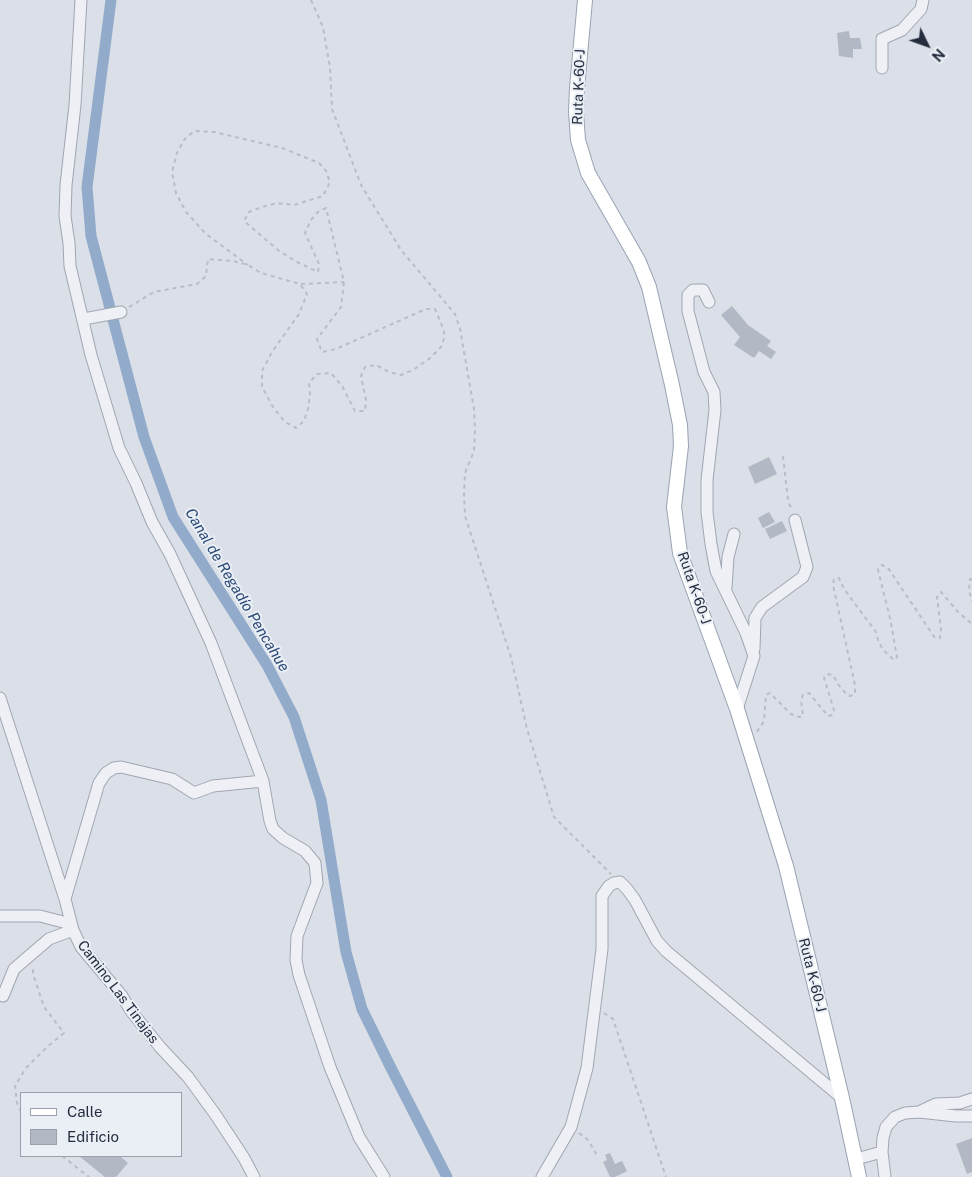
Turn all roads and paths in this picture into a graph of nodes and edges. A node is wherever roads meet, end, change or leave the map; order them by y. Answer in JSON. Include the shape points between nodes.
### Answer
{"nodes":[{"id":1,"x":82,"y":0,"type":"edge"},
{"id":2,"x":310,"y":0,"type":"edge"},
{"id":3,"x":585,"y":0,"type":"edge"},
{"id":4,"x":922,"y":0,"type":"edge"},
{"id":5,"x":882,"y":68,"type":"dead end"},
{"id":6,"x":248,"y":266,"type":"junction"},
{"id":7,"x":344,"y":282,"type":"junction"},
{"id":8,"x":300,"y":284,"type":"junction"},
{"id":9,"x":709,"y":302,"type":"dead end"},
{"id":10,"x":121,"y":312,"type":"joint"},
{"id":11,"x":84,"y":319,"type":"junction"},
{"id":12,"x":783,"y":456,"type":"dead end"},
{"id":13,"x":795,"y":520,"type":"joint"},
{"id":14,"x":734,"y":534,"type":"dead end"},
{"id":15,"x":972,"y":580,"type":"edge"},
{"id":16,"x":726,"y":593,"type":"junction"},
{"id":17,"x":972,"y":602,"type":"edge"},
{"id":18,"x":972,"y":624,"type":"edge"},
{"id":19,"x":754,"y":656,"type":"junction"},
{"id":20,"x":0,"y":698,"type":"edge"},
{"id":21,"x":737,"y":709,"type":"junction"},
{"id":22,"x":748,"y":744,"type":"junction"},
{"id":23,"x":263,"y":781,"type":"junction"},
{"id":24,"x":620,"y":882,"type":"junction"},
{"id":25,"x":65,"y":900,"type":"junction"},
{"id":26,"x":0,"y":916,"type":"edge"},
{"id":27,"x":72,"y":927,"type":"junction"},
{"id":28,"x":35,"y":950,"type":"junction"},
{"id":29,"x":3,"y":996,"type":"dead end"},
{"id":30,"x":596,"y":1008,"type":"junction"},
{"id":31,"x":842,"y":1098,"type":"junction"},
{"id":32,"x":972,"y":1099,"type":"edge"},
{"id":33,"x":20,"y":1110,"type":"edge"},
{"id":34,"x":919,"y":1112,"type":"junction"},
{"id":35,"x":972,"y":1116,"type":"edge"},
{"id":36,"x":571,"y":1127,"type":"junction"},
{"id":37,"x":882,"y":1152,"type":"junction"},
{"id":38,"x":63,"y":1157,"type":"edge"},
{"id":39,"x":598,"y":1157,"type":"dead end"},
{"id":40,"x":856,"y":1159,"type":"junction"},
{"id":41,"x":89,"y":1177,"type":"edge"},
{"id":42,"x":254,"y":1177,"type":"edge"},
{"id":43,"x":384,"y":1177,"type":"edge"},
{"id":44,"x":542,"y":1177,"type":"edge"},
{"id":45,"x":666,"y":1177,"type":"edge"},
{"id":46,"x":858,"y":1177,"type":"edge"},
{"id":47,"x":885,"y":1177,"type":"edge"}],
"edges":[{"from":1,"to":11,"type":"street","via":[[65,216],[70,266]]},
{"from":2,"to":24,"type":"path","via":[[323,26],[332,109],[361,186],[401,250],[455,314],[460,329],[475,429],[474,452],[465,473],[465,516],[511,657],[527,729],[554,816]]},
{"from":3,"to":21,"type":"main road","name":"Ruta K-60-J","via":[[577,88],[578,140],[588,173],[639,262],[649,286],[680,425],[681,446],[674,507],[680,553]]},
{"from":4,"to":5,"type":"street","via":[[921,9],[902,30],[882,39]]},
{"from":6,"to":7,"type":"path","via":[[206,234],[186,212],[176,193],[172,172],[177,153],[194,131],[214,132],[282,148],[319,163],[330,182],[323,196],[294,205],[278,203],[262,207],[249,212],[244,221],[278,250],[318,272],[319,264],[306,233],[310,220],[326,208]]},
{"from":6,"to":8,"type":"path"},
{"from":6,"to":10,"type":"path","via":[[208,259],[206,276],[197,284],[154,292]]},
{"from":7,"to":8,"type":"path"},
{"from":7,"to":8,"type":"path","via":[[341,307],[318,339],[322,352],[336,349],[426,309],[435,309],[445,336],[441,347],[429,359],[401,375],[376,365],[365,367],[361,376],[366,400],[364,411],[355,411],[331,373],[317,374],[309,383],[308,410],[304,421],[296,428],[285,422],[273,408],[262,387],[262,371],[299,314],[306,294]]},
{"from":9,"to":16,"type":"street","via":[[703,290],[693,290],[688,295],[688,311],[704,372],[714,392],[707,512],[716,571]]},
{"from":10,"to":11,"type":"street"},
{"from":11,"to":23,"type":"street","via":[[91,355],[119,448],[211,643]]},
{"from":12,"to":13,"type":"path","via":[[788,500]]},
{"from":13,"to":19,"type":"street","via":[[807,567],[803,577],[762,607],[755,618]]},
{"from":14,"to":16,"type":"street","via":[[728,557]]},
{"from":15,"to":17,"type":"path","via":[[969,590]]},
{"from":16,"to":19,"type":"street"},
{"from":18,"to":22,"type":"path","via":[[941,592],[937,597],[940,638],[935,638],[888,568],[882,565],[878,569],[897,657],[894,660],[883,650],[876,632],[844,590],[839,578],[834,578],[855,694],[846,694],[833,675],[827,674],[824,678],[834,710],[832,715],[828,716],[809,693],[803,695],[803,716],[798,717],[770,693],[766,695],[764,721]]},
{"from":19,"to":21,"type":"street"},
{"from":20,"to":25,"type":"street","name":"Camino Las Tinajas"},
{"from":21,"to":22,"type":"main road","name":"Ruta K-60-J"},
{"from":22,"to":31,"type":"main road","name":"Ruta K-60-J","via":[[786,866]]},
{"from":23,"to":25,"type":"street","via":[[212,786],[194,793],[172,780],[114,768],[99,783]]},
{"from":23,"to":43,"type":"street","via":[[273,829],[305,851],[315,863],[317,883],[297,936],[299,975],[355,1129]]},
{"from":24,"to":30,"type":"street","via":[[609,886],[602,896],[602,949]]},
{"from":24,"to":31,"type":"street","via":[[635,900],[656,941],[666,951]]},
{"from":25,"to":27,"type":"street","name":"Camino Las Tinajas"},
{"from":26,"to":27,"type":"street","via":[[40,916]]},
{"from":27,"to":28,"type":"street"},
{"from":27,"to":42,"type":"street","name":"Camino Las Tinajas","via":[[92,962],[188,1077],[225,1128]]},
{"from":28,"to":29,"type":"street","via":[[14,968]]},
{"from":28,"to":33,"type":"path","via":[[33,974],[44,1007],[64,1033],[26,1068],[15,1086]]},
{"from":30,"to":36,"type":"street","via":[[587,1068]]},
{"from":30,"to":45,"type":"path","via":[[613,1019]]},
{"from":31,"to":40,"type":"main road","name":"Ruta K-60-J"},
{"from":32,"to":34,"type":"street","via":[[936,1104]]},
{"from":34,"to":35,"type":"street"},
{"from":34,"to":37,"type":"street","via":[[895,1117],[886,1127]]},
{"from":36,"to":39,"type":"path","via":[[588,1140]]},
{"from":36,"to":44,"type":"street"},
{"from":37,"to":40,"type":"street"},
{"from":37,"to":47,"type":"street"},
{"from":38,"to":41,"type":"path"},
{"from":40,"to":46,"type":"main road","name":"Ruta K-60-J"}]}
